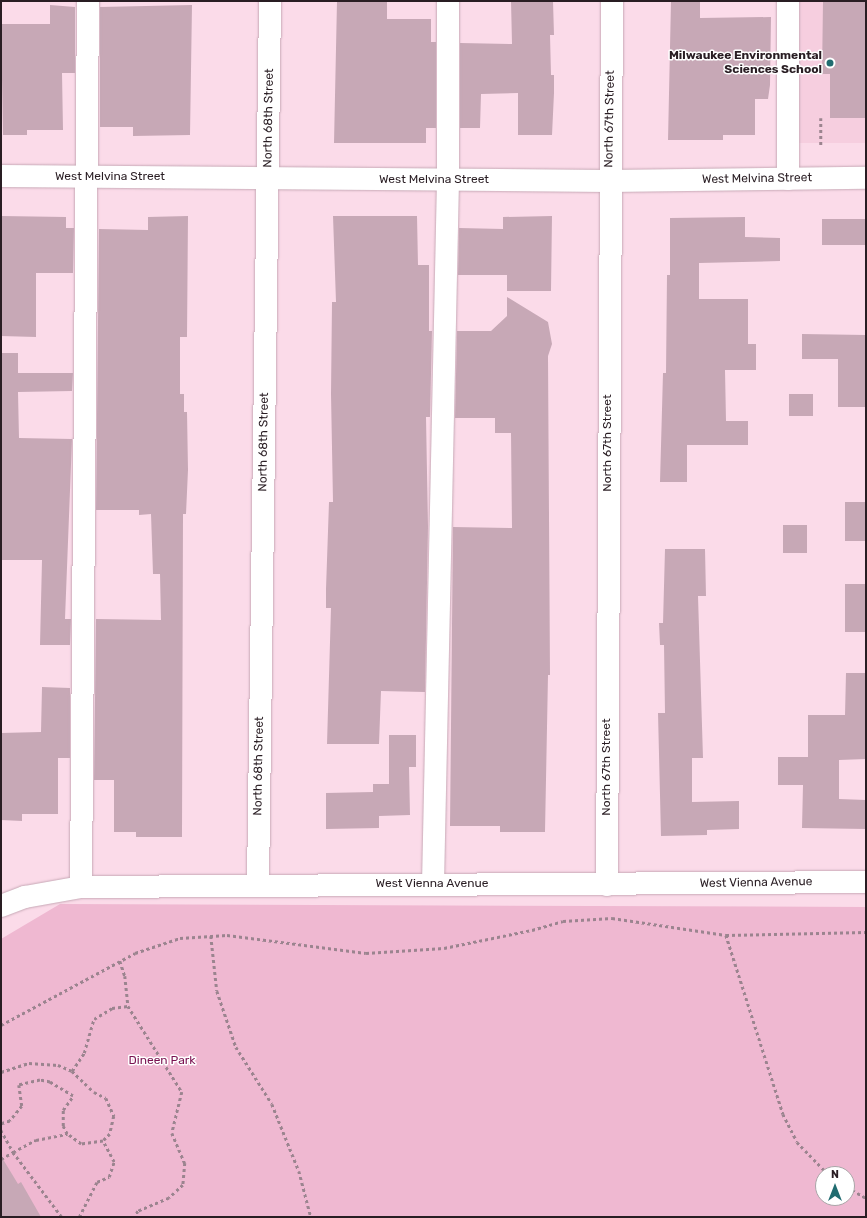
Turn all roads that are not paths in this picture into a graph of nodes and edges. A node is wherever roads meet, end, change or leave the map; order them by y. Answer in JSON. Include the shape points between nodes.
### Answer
{"nodes":[{"id":1,"x":88,"y":1,"type":"edge"},
{"id":2,"x":270,"y":1,"type":"edge"},
{"id":3,"x":448,"y":1,"type":"edge"},
{"id":4,"x":612,"y":1,"type":"edge"},
{"id":5,"x":788,"y":1,"type":"edge"},
{"id":6,"x":1,"y":176,"type":"edge"},
{"id":7,"x":86,"y":177,"type":"junction"},
{"id":8,"x":268,"y":178,"type":"junction"},
{"id":9,"x":866,"y":178,"type":"edge"},
{"id":10,"x":788,"y":179,"type":"junction"},
{"id":11,"x":448,"y":180,"type":"junction"},
{"id":12,"x":609,"y":181,"type":"junction"},
{"id":13,"x":866,"y":882,"type":"edge"},
{"id":14,"x":258,"y":884,"type":"junction"},
{"id":15,"x":433,"y":884,"type":"junction"},
{"id":16,"x":607,"y":885,"type":"junction"},
{"id":17,"x":81,"y":886,"type":"junction"},
{"id":18,"x":1,"y":906,"type":"edge"}],
"edges":[{"from":1,"to":7,"type":"street"},
{"from":2,"to":8,"type":"street","name":"North 68th Street"},
{"from":3,"to":11,"type":"street"},
{"from":4,"to":12,"type":"street","name":"North 67th Street"},
{"from":5,"to":10,"type":"street"},
{"from":6,"to":7,"type":"street","name":"West Melvina Street"},
{"from":7,"to":8,"type":"street","name":"West Melvina Street"},
{"from":7,"to":17,"type":"street"},
{"from":8,"to":11,"type":"street","name":"West Melvina Street"},
{"from":8,"to":14,"type":"street","name":"North 68th Street"},
{"from":9,"to":10,"type":"street","name":"West Melvina Street"},
{"from":10,"to":12,"type":"street","name":"West Melvina Street"},
{"from":11,"to":12,"type":"street","name":"West Melvina Street"},
{"from":11,"to":15,"type":"street"},
{"from":12,"to":16,"type":"street","name":"North 67th Street"},
{"from":13,"to":16,"type":"street","name":"West Vienna Avenue"},
{"from":14,"to":15,"type":"street","name":"West Vienna Avenue"},
{"from":14,"to":17,"type":"street","name":"West Vienna Avenue"},
{"from":15,"to":16,"type":"street","name":"West Vienna Avenue"},
{"from":17,"to":18,"type":"street","name":"West Vienna Avenue","via":[[25,896]]}]}
